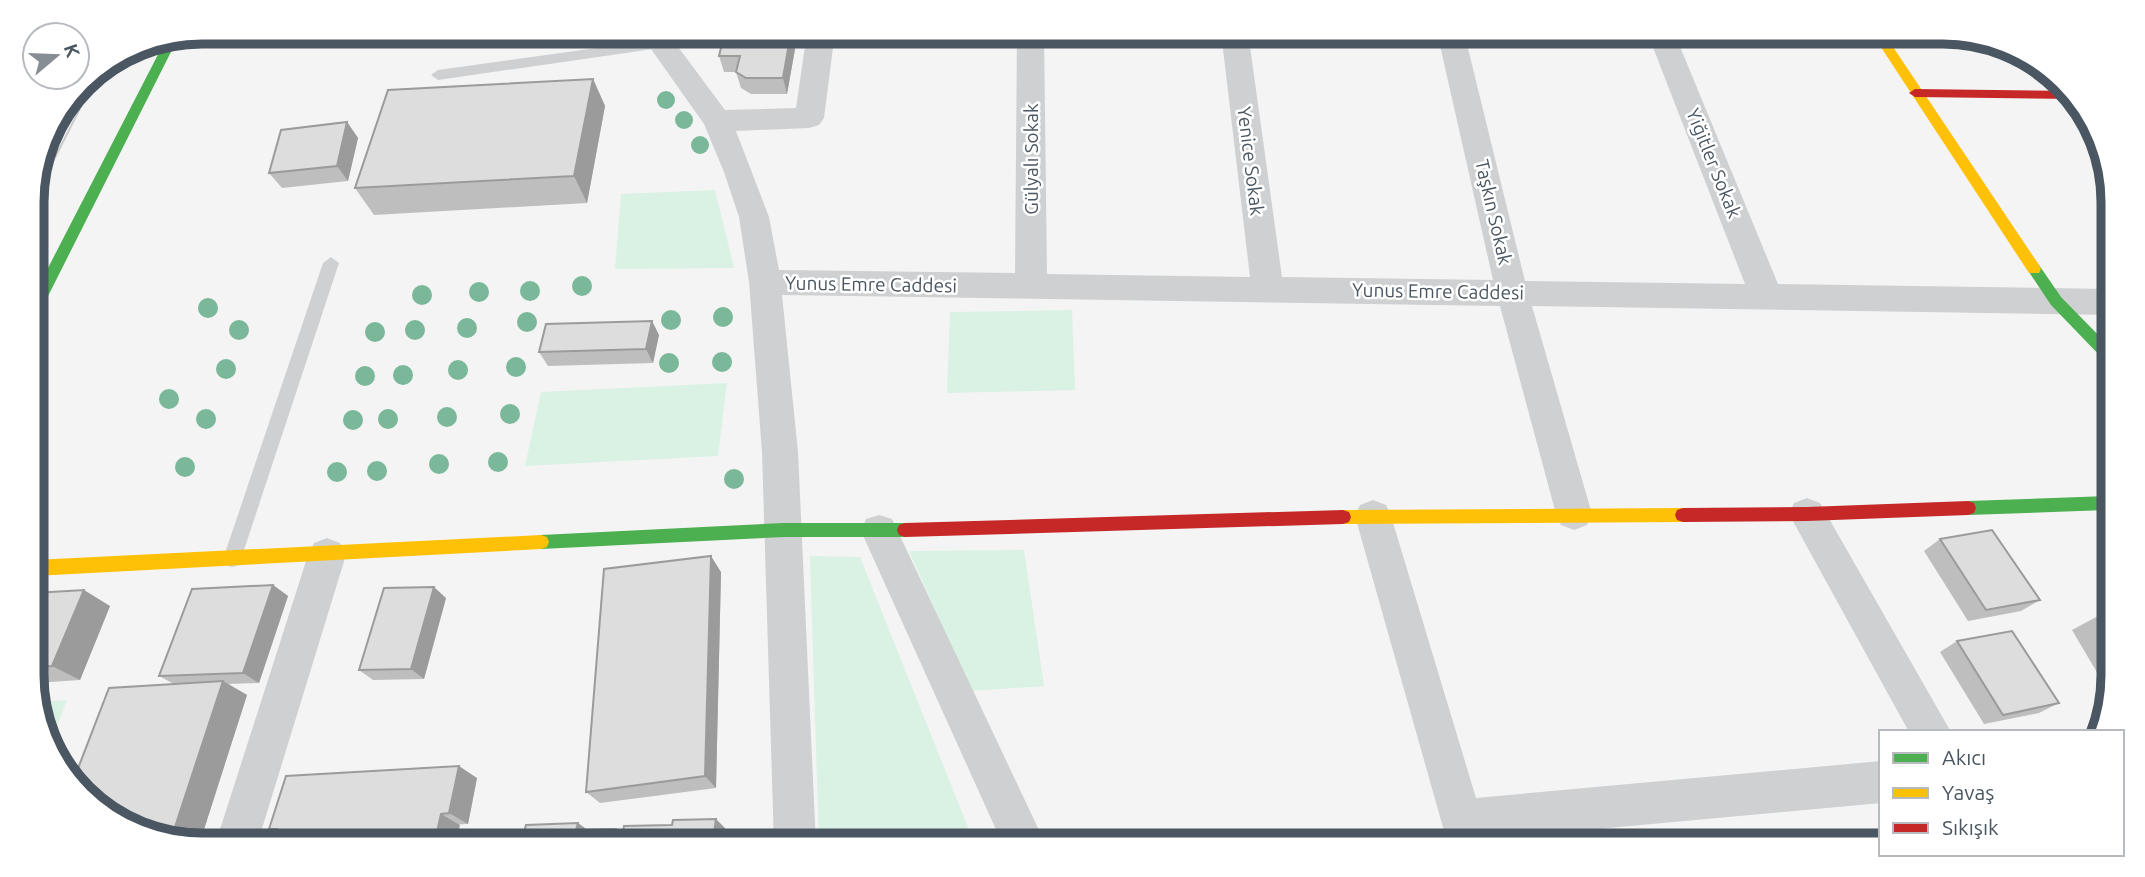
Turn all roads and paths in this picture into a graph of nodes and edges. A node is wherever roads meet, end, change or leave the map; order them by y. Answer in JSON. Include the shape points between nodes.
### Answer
{"nodes":[{"id":1,"x":621,"y":44,"type":"edge"},
{"id":2,"x":661,"y":44,"type":"edge"},
{"id":3,"x":819,"y":44,"type":"edge"},
{"id":4,"x":1031,"y":44,"type":"edge"},
{"id":5,"x":1237,"y":44,"type":"edge"},
{"id":6,"x":1454,"y":44,"type":"edge"},
{"id":7,"x":1666,"y":44,"type":"edge"},
{"id":8,"x":1884,"y":44,"type":"edge"},
{"id":9,"x":167,"y":48,"type":"edge"},
{"id":10,"x":438,"y":75,"type":"dead end"},
{"id":11,"x":1915,"y":93,"type":"junction"},
{"id":12,"x":2059,"y":95,"type":"edge"},
{"id":13,"x":717,"y":121,"type":"junction"},
{"id":14,"x":331,"y":263,"type":"dead end"},
{"id":15,"x":765,"y":282,"type":"junction"},
{"id":16,"x":1031,"y":287,"type":"junction"},
{"id":17,"x":44,"y":290,"type":"edge"},
{"id":18,"x":1268,"y":290,"type":"junction"},
{"id":19,"x":1512,"y":292,"type":"junction"},
{"id":20,"x":1766,"y":295,"type":"junction"},
{"id":21,"x":2056,"y":301,"type":"junction"},
{"id":22,"x":2101,"y":302,"type":"edge"},
{"id":23,"x":2101,"y":349,"type":"edge"},
{"id":24,"x":2101,"y":503,"type":"edge"},
{"id":25,"x":1574,"y":514,"type":"junction"},
{"id":26,"x":1807,"y":514,"type":"junction"},
{"id":27,"x":1373,"y":516,"type":"junction"},
{"id":28,"x":784,"y":530,"type":"junction"},
{"id":29,"x":879,"y":531,"type":"junction"},
{"id":30,"x":327,"y":555,"type":"junction"},
{"id":31,"x":232,"y":559,"type":"junction"},
{"id":32,"x":44,"y":568,"type":"edge"},
{"id":33,"x":1930,"y":730,"type":"edge"},
{"id":34,"x":1879,"y":782,"type":"edge"},
{"id":35,"x":240,"y":833,"type":"edge"},
{"id":36,"x":796,"y":833,"type":"edge"},
{"id":37,"x":1020,"y":833,"type":"edge"},
{"id":38,"x":1465,"y":833,"type":"edge"}],
"edges":[{"from":1,"to":10,"type":"lane"},
{"from":2,"to":13,"type":"street"},
{"from":3,"to":13,"type":"street","via":[[809,118]]},
{"from":4,"to":16,"type":"street","name":"Gülyalı Sokak"},
{"from":5,"to":18,"type":"street","name":"Yenice Sokak"},
{"from":6,"to":19,"type":"street","name":"Taşkın Sokak"},
{"from":7,"to":20,"type":"street","name":"Yiğitler Sokak"},
{"from":8,"to":11,"type":"street"},
{"from":9,"to":17,"type":"street"},
{"from":11,"to":12,"type":"street"},
{"from":11,"to":21,"type":"street"},
{"from":13,"to":15,"type":"street","via":[[754,217]]},
{"from":14,"to":31,"type":"lane"},
{"from":15,"to":16,"type":"street","name":"Yunus Emre Caddesi"},
{"from":15,"to":28,"type":"street"},
{"from":16,"to":18,"type":"street","name":"Yunus Emre Caddesi"},
{"from":18,"to":19,"type":"street","name":"Yunus Emre Caddesi"},
{"from":19,"to":20,"type":"street","name":"Yunus Emre Caddesi"},
{"from":19,"to":25,"type":"street","name":"Taşkın Sokak"},
{"from":20,"to":21,"type":"street","name":"Yunus Emre Caddesi"},
{"from":21,"to":22,"type":"street","name":"Yunus Emre Caddesi"},
{"from":21,"to":23,"type":"street"},
{"from":24,"to":26,"type":"street"},
{"from":25,"to":26,"type":"street"},
{"from":25,"to":27,"type":"street"},
{"from":26,"to":33,"type":"street"},
{"from":27,"to":29,"type":"street"},
{"from":27,"to":38,"type":"street"},
{"from":28,"to":29,"type":"street"},
{"from":28,"to":30,"type":"street"},
{"from":28,"to":36,"type":"street"},
{"from":29,"to":37,"type":"street"},
{"from":30,"to":31,"type":"street"},
{"from":30,"to":35,"type":"street"},
{"from":31,"to":32,"type":"street"},
{"from":34,"to":38,"type":"street"}]}
